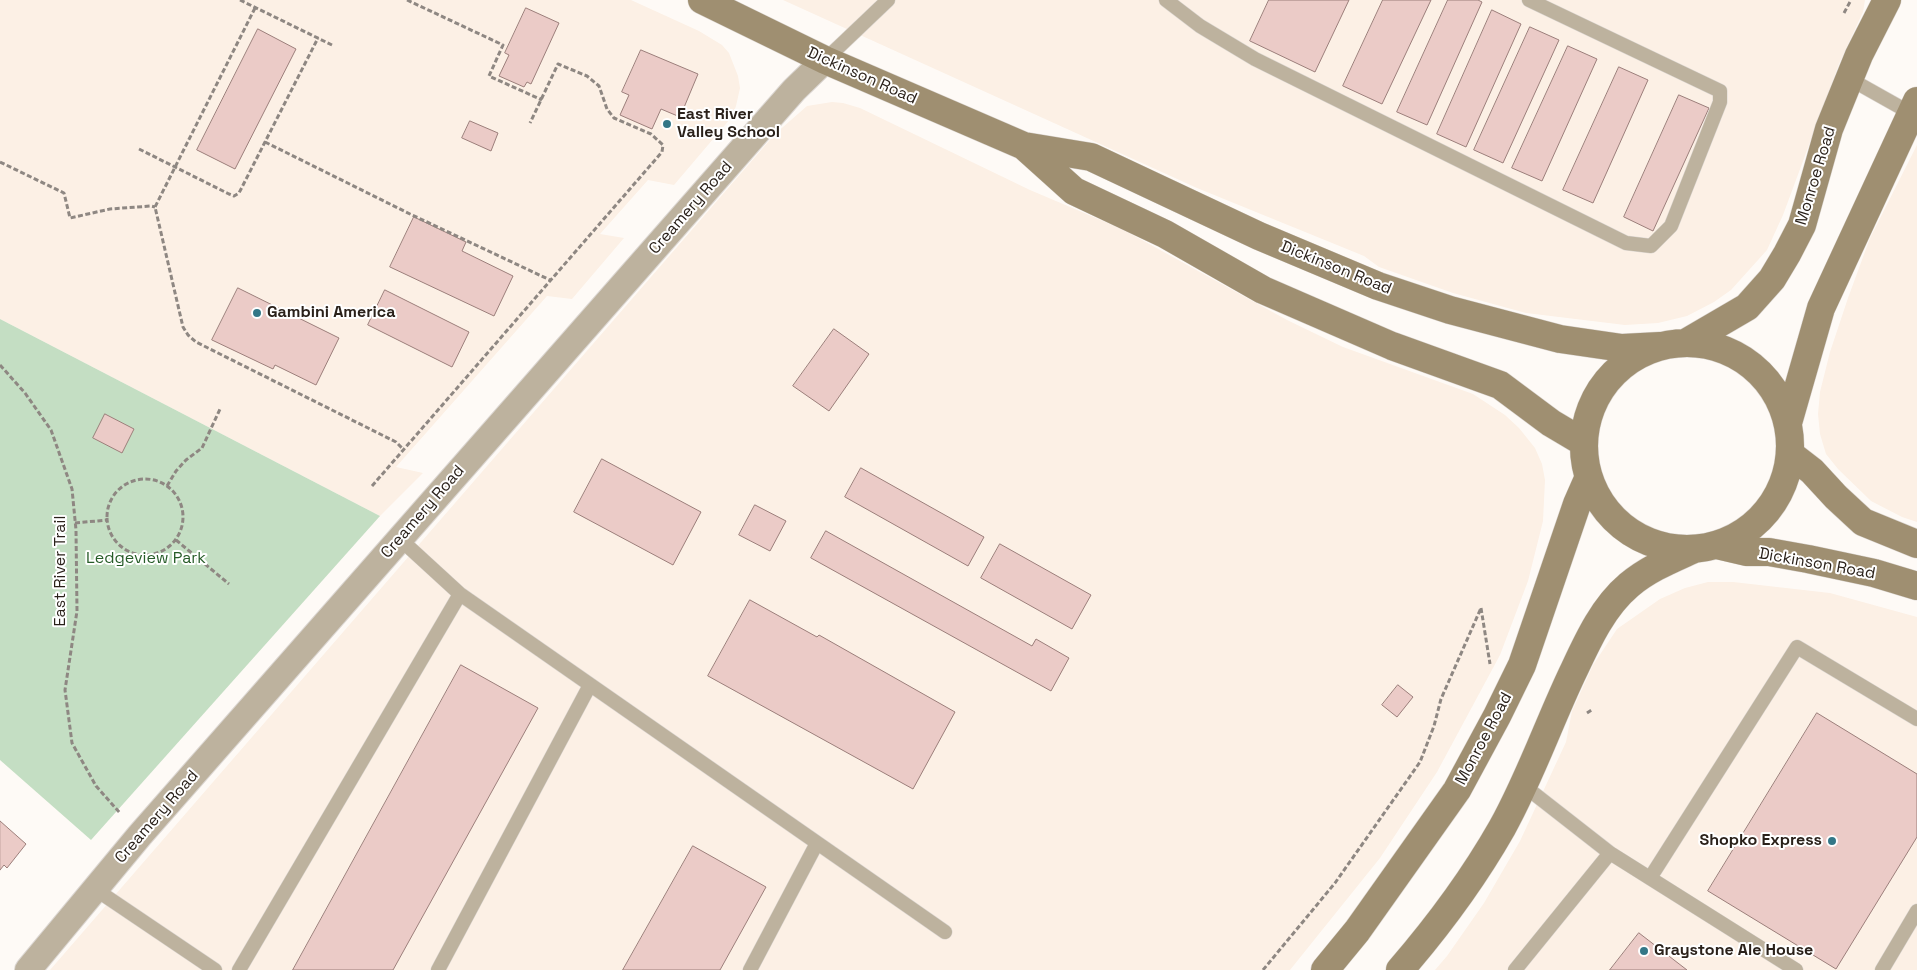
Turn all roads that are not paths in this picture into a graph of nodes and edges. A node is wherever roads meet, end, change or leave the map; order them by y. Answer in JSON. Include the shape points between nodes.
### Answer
{"nodes":[{"id":1,"x":702,"y":0,"type":"edge"},
{"id":2,"x":888,"y":0,"type":"edge"},
{"id":3,"x":1166,"y":0,"type":"edge"},
{"id":4,"x":1529,"y":0,"type":"edge"},
{"id":5,"x":1887,"y":0,"type":"edge"},
{"id":6,"x":826,"y":60,"type":"junction"},
{"id":7,"x":1850,"y":79,"type":"junction"},
{"id":8,"x":1915,"y":111,"type":"edge"},
{"id":9,"x":1024,"y":146,"type":"junction"},
{"id":10,"x":1687,"y":342,"type":"junction"},
{"id":11,"x":1660,"y":346,"type":"junction"},
{"id":12,"x":1788,"y":423,"type":"junction"},
{"id":13,"x":1583,"y":442,"type":"junction"},
{"id":14,"x":1790,"y":454,"type":"junction"},
{"id":15,"x":1588,"y":479,"type":"junction"},
{"id":16,"x":400,"y":539,"type":"junction"},
{"id":17,"x":1917,"y":544,"type":"edge"},
{"id":18,"x":1704,"y":548,"type":"junction"},
{"id":19,"x":1917,"y":586,"type":"edge"},
{"id":20,"x":460,"y":594,"type":"junction"},
{"id":21,"x":590,"y":685,"type":"junction"},
{"id":22,"x":1917,"y":720,"type":"edge"},
{"id":23,"x":1523,"y":785,"type":"junction"},
{"id":24,"x":817,"y":843,"type":"junction"},
{"id":25,"x":1610,"y":853,"type":"junction"},
{"id":26,"x":1650,"y":878,"type":"junction"},
{"id":27,"x":95,"y":889,"type":"junction"},
{"id":28,"x":1917,"y":911,"type":"edge"},
{"id":29,"x":944,"y":932,"type":"dead end"},
{"id":30,"x":28,"y":970,"type":"edge"},
{"id":31,"x":216,"y":970,"type":"edge"},
{"id":32,"x":239,"y":970,"type":"edge"},
{"id":33,"x":438,"y":970,"type":"edge"},
{"id":34,"x":750,"y":970,"type":"edge"},
{"id":35,"x":1325,"y":970,"type":"edge"},
{"id":36,"x":1400,"y":970,"type":"edge"},
{"id":37,"x":1515,"y":970,"type":"edge"},
{"id":38,"x":1796,"y":970,"type":"edge"},
{"id":39,"x":1882,"y":970,"type":"edge"}],
"edges":[{"from":1,"to":6,"type":"main road","name":"Dickinson Road"},
{"from":2,"to":6,"type":"lane"},
{"from":3,"to":4,"type":"lane","via":[[1200,26],[1255,59],[1626,243],[1650,246],[1671,226],[1720,102],[1720,91]]},
{"from":5,"to":7,"type":"main road","name":"Monroe Road"},
{"from":6,"to":9,"type":"main road","name":"Dickinson Road"},
{"from":6,"to":16,"type":"street","name":"Creamery Road","via":[[794,90]]},
{"from":7,"to":8,"type":"lane"},
{"from":7,"to":10,"type":"main road","name":"Monroe Road","via":[[1829,129],[1802,225],[1772,279],[1747,307]]},
{"from":8,"to":12,"type":"main road","via":[[1821,308]]},
{"from":9,"to":11,"type":"main road","name":"Dickinson Road","via":[[1091,157],[1259,236],[1378,286],[1450,310],[1560,339],[1622,348]]},
{"from":9,"to":13,"type":"main road","name":"Dickinson Road","via":[[1074,191],[1165,234],[1263,290],[1392,346],[1500,385]]},
{"from":10,"to":11,"type":"main road"},
{"from":10,"to":12,"type":"main road","via":[[1714,346],[1740,357],[1762,374],[1778,397]]},
{"from":11,"to":13,"type":"main road","name":"Dickinson Road","via":[[1630,359],[1606,381],[1589,410]]},
{"from":12,"to":14,"type":"main road"},
{"from":13,"to":15,"type":"main road","name":"Dickinson Road","via":[[1583,461]]},
{"from":14,"to":17,"type":"main road","via":[[1812,470],[1863,522]]},
{"from":14,"to":18,"type":"main road","via":[[1784,484],[1768,511],[1745,532]]},
{"from":15,"to":18,"type":"main road","name":"Dickinson Road","via":[[1603,508],[1628,532],[1658,546]]},
{"from":15,"to":35,"type":"main road","name":"Monroe Road","via":[[1576,504],[1522,665],[1497,716],[1457,790],[1357,932]]},
{"from":16,"to":20,"type":"lane"},
{"from":16,"to":27,"type":"street","name":"Creamery Road"},
{"from":18,"to":19,"type":"main road","name":"Dickinson Road","via":[[1769,552]]},
{"from":18,"to":23,"type":"main road","via":[[1653,568],[1628,586],[1605,612],[1586,643]]},
{"from":20,"to":21,"type":"lane"},
{"from":20,"to":32,"type":"lane"},
{"from":21,"to":24,"type":"lane"},
{"from":21,"to":33,"type":"lane"},
{"from":22,"to":26,"type":"lane","via":[[1797,647]]},
{"from":23,"to":25,"type":"lane"},
{"from":23,"to":36,"type":"main road","via":[[1502,828],[1470,878],[1430,935]]},
{"from":24,"to":29,"type":"lane"},
{"from":24,"to":34,"type":"lane"},
{"from":25,"to":26,"type":"lane"},
{"from":25,"to":37,"type":"lane"},
{"from":26,"to":38,"type":"lane"},
{"from":27,"to":30,"type":"street","name":"Creamery Road"},
{"from":27,"to":31,"type":"lane"},
{"from":28,"to":39,"type":"lane"}]}
